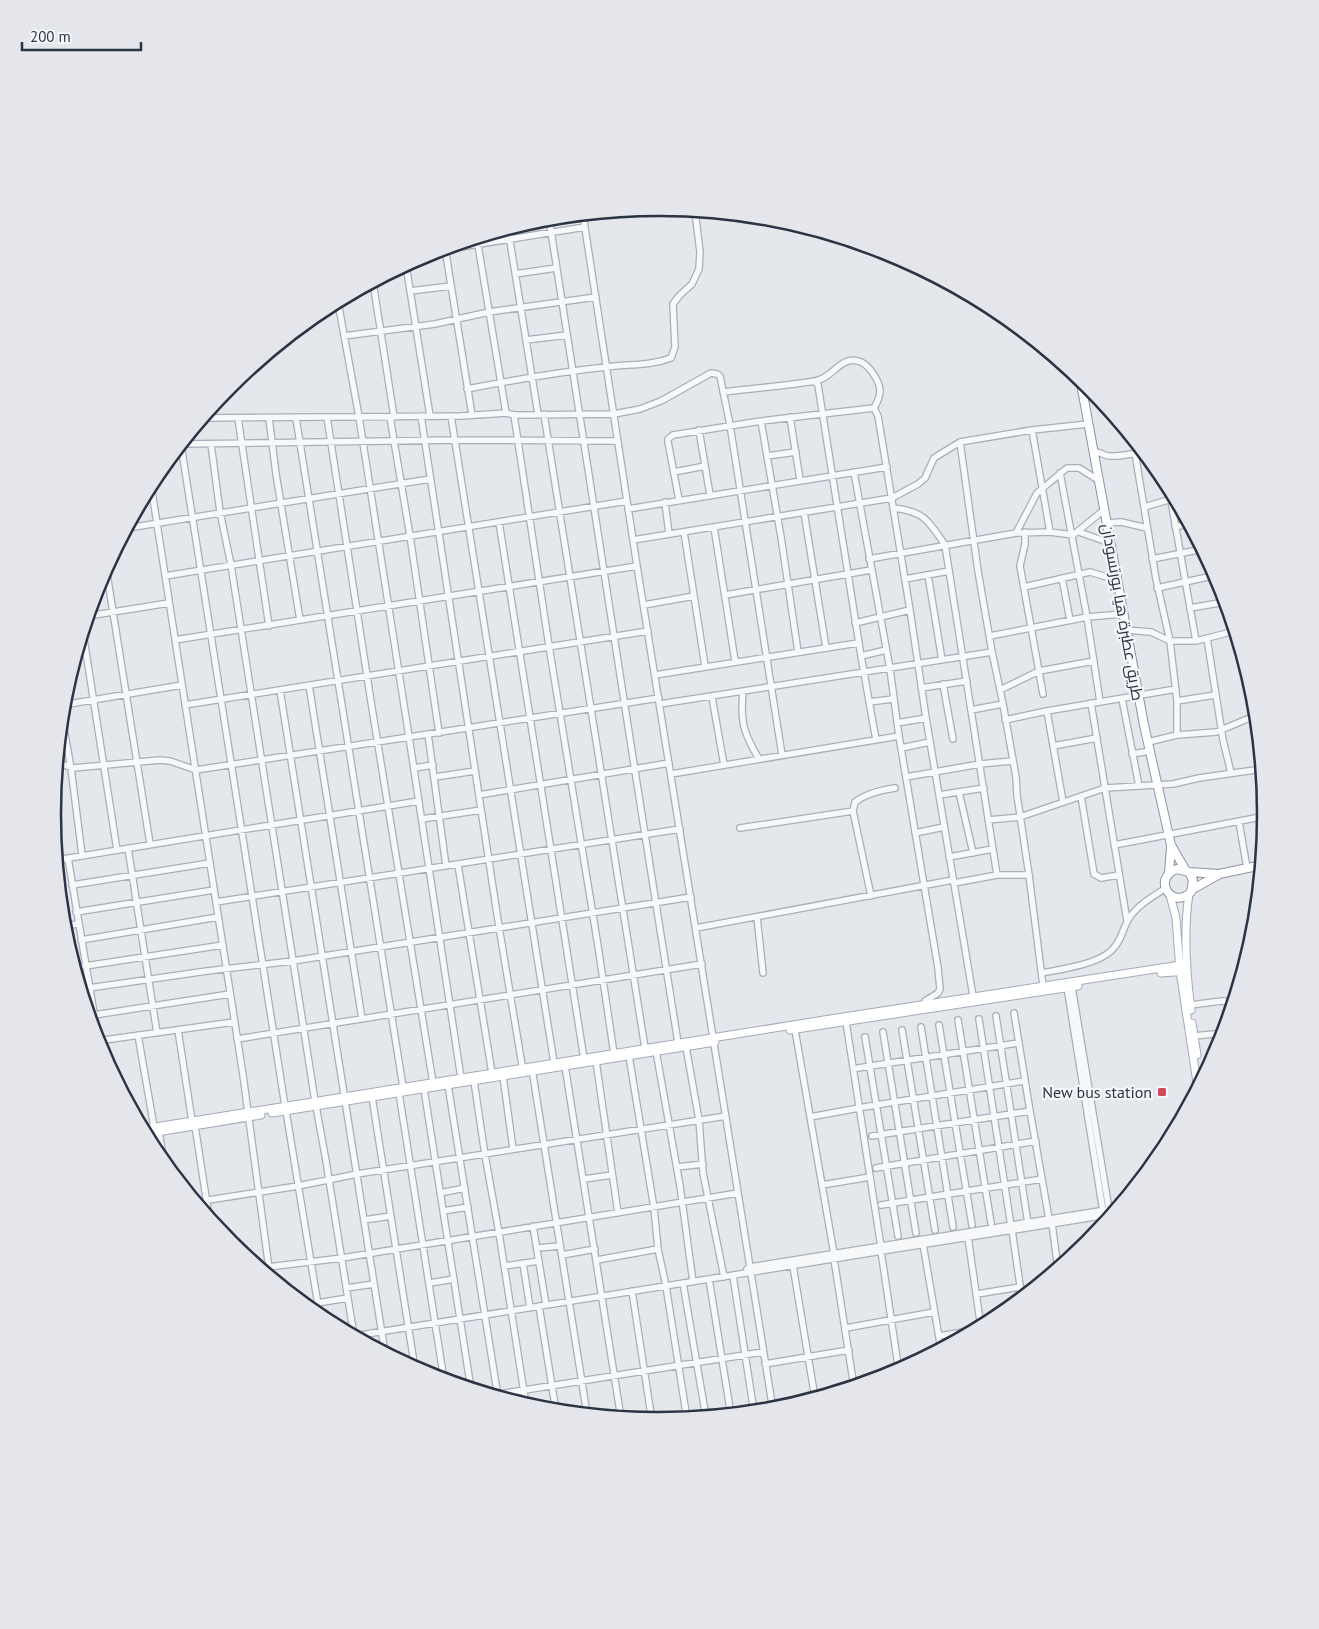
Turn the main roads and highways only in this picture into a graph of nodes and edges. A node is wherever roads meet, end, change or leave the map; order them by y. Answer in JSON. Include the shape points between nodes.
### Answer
{"nodes":[{"id":1,"x":1082,"y":390,"type":"edge"},
{"id":2,"x":1171,"y":846,"type":"junction"},
{"id":3,"x":1255,"y":866,"type":"edge"},
{"id":4,"x":1187,"y":872,"type":"junction"},
{"id":5,"x":1169,"y":873,"type":"junction"},
{"id":6,"x":1219,"y":874,"type":"junction"},
{"id":7,"x":1168,"y":891,"type":"junction"},
{"id":8,"x":1191,"y":892,"type":"junction"},
{"id":9,"x":1182,"y":968,"type":"junction"},
{"id":10,"x":1166,"y":970,"type":"junction"},
{"id":11,"x":926,"y":1007,"type":"junction"},
{"id":12,"x":713,"y":1040,"type":"junction"},
{"id":13,"x":532,"y":1069,"type":"junction"},
{"id":14,"x":1200,"y":1069,"type":"edge"},
{"id":15,"x":523,"y":1070,"type":"junction"},
{"id":16,"x":1197,"y":1078,"type":"edge"},
{"id":17,"x":401,"y":1090,"type":"junction"},
{"id":18,"x":344,"y":1099,"type":"junction"},
{"id":19,"x":151,"y":1130,"type":"edge"},
{"id":20,"x":157,"y":1130,"type":"junction"},
{"id":21,"x":152,"y":1132,"type":"edge"}],
"edges":[{"from":1,"to":2,"type":"highway","name":"طريق عطبرة هيا بورتسودان","via":[[1138,696]]},
{"from":2,"to":4,"type":"highway"},
{"from":2,"to":5,"type":"highway"},
{"from":3,"to":6,"type":"highway"},
{"from":4,"to":5,"type":"highway","via":[[1177,869]]},
{"from":4,"to":6,"type":"highway"},
{"from":4,"to":8,"type":"highway","via":[[1193,880]]},
{"from":5,"to":7,"type":"highway","via":[[1165,880]]},
{"from":6,"to":8,"type":"highway"},
{"from":7,"to":8,"type":"highway","via":[[1179,898]]},
{"from":7,"to":9,"type":"main road","via":[[1176,918]]},
{"from":8,"to":9,"type":"main road"},
{"from":9,"to":10,"type":"main road"},
{"from":9,"to":10,"type":"main road"},
{"from":9,"to":14,"type":"main road"},
{"from":9,"to":16,"type":"main road"},
{"from":10,"to":11,"type":"main road"},
{"from":10,"to":11,"type":"main road","via":[[973,996]]},
{"from":11,"to":12,"type":"main road"},
{"from":11,"to":12,"type":"main road","via":[[795,1030]]},
{"from":12,"to":13,"type":"main road","via":[[656,1052]]},
{"from":12,"to":13,"type":"main road","via":[[645,1048]]},
{"from":13,"to":15,"type":"main road"},
{"from":15,"to":17,"type":"main road"},
{"from":15,"to":17,"type":"main road","via":[[474,1081]]},
{"from":17,"to":18,"type":"main road"},
{"from":17,"to":18,"type":"main road"},
{"from":18,"to":20,"type":"main road"},
{"from":19,"to":20,"type":"main road"},
{"from":20,"to":21,"type":"main road"}]}
